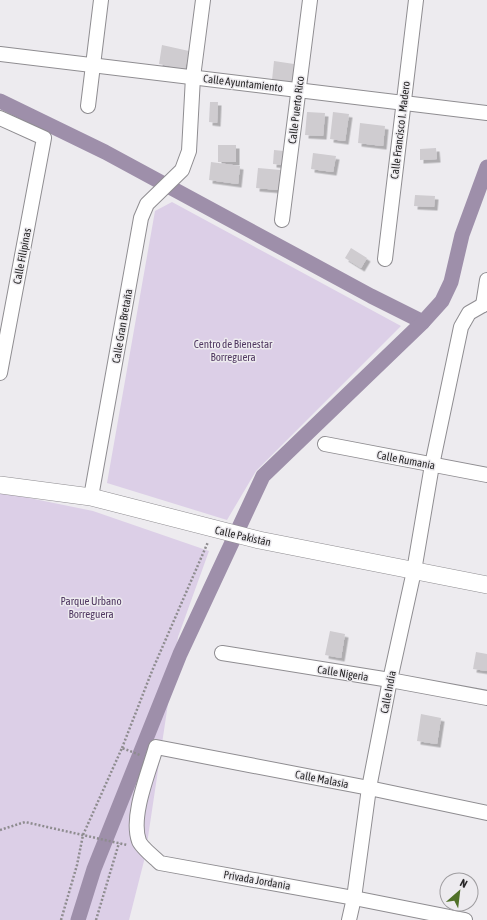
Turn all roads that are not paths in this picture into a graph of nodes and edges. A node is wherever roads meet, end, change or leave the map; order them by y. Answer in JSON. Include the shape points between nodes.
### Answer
{"nodes":[{"id":1,"x":101,"y":0,"type":"edge"},
{"id":2,"x":203,"y":0,"type":"edge"},
{"id":3,"x":310,"y":0,"type":"edge"},
{"id":4,"x":416,"y":0,"type":"edge"},
{"id":5,"x":0,"y":54,"type":"edge"},
{"id":6,"x":93,"y":65,"type":"junction"},
{"id":7,"x":193,"y":77,"type":"junction"},
{"id":8,"x":298,"y":90,"type":"junction"},
{"id":9,"x":403,"y":103,"type":"junction"},
{"id":10,"x":88,"y":106,"type":"dead end"},
{"id":11,"x":487,"y":113,"type":"edge"},
{"id":12,"x":0,"y":118,"type":"edge"},
{"id":13,"x":282,"y":220,"type":"dead end"},
{"id":14,"x":385,"y":259,"type":"dead end"},
{"id":15,"x":487,"y":280,"type":"edge"},
{"id":16,"x":485,"y":306,"type":"edge"},
{"id":17,"x":0,"y":373,"type":"edge"},
{"id":18,"x":325,"y":444,"type":"dead end"},
{"id":19,"x":432,"y":465,"type":"junction"},
{"id":20,"x":487,"y":475,"type":"edge"},
{"id":21,"x":0,"y":484,"type":"edge"},
{"id":22,"x":91,"y":497,"type":"junction"},
{"id":23,"x":414,"y":571,"type":"junction"},
{"id":24,"x":487,"y":585,"type":"edge"},
{"id":25,"x":222,"y":653,"type":"dead end"},
{"id":26,"x":390,"y":680,"type":"junction"},
{"id":27,"x":487,"y":698,"type":"edge"},
{"id":28,"x":369,"y":788,"type":"junction"},
{"id":29,"x":487,"y":813,"type":"edge"},
{"id":30,"x":160,"y":863,"type":"joint"},
{"id":31,"x":354,"y":898,"type":"junction"},
{"id":32,"x":349,"y":920,"type":"edge"},
{"id":33,"x":465,"y":920,"type":"edge"}],
"edges":[{"from":1,"to":6,"type":"street"},
{"from":2,"to":7,"type":"street"},
{"from":3,"to":8,"type":"street","name":"Calle Puerto Rico"},
{"from":4,"to":9,"type":"street","name":"Calle Francisco I. Madero"},
{"from":5,"to":6,"type":"street","name":"Calle Ayuntamiento"},
{"from":6,"to":7,"type":"street","name":"Calle Ayuntamiento"},
{"from":6,"to":10,"type":"street"},
{"from":7,"to":8,"type":"street","name":"Calle Ayuntamiento"},
{"from":7,"to":22,"type":"street","name":"Calle Gran Bretaña","via":[[188,151],[182,170],[147,204],[141,218]]},
{"from":8,"to":9,"type":"street","name":"Calle Ayuntamiento"},
{"from":8,"to":13,"type":"street","name":"Calle Puerto Rico"},
{"from":9,"to":11,"type":"street","name":"Calle Ayuntamiento"},
{"from":9,"to":14,"type":"street","name":"Calle Francisco I. Madero"},
{"from":12,"to":17,"type":"street","name":"Calle Filipinas","via":[[44,138]]},
{"from":15,"to":16,"type":"street"},
{"from":16,"to":19,"type":"street","name":"Calle India","via":[[469,313],[461,327]]},
{"from":18,"to":19,"type":"street","name":"Calle Rumania"},
{"from":19,"to":20,"type":"street","name":"Calle Rumania"},
{"from":19,"to":23,"type":"street","name":"Calle India"},
{"from":21,"to":22,"type":"street","name":"Calle Pakistán"},
{"from":22,"to":23,"type":"street","name":"Calle Pakistán","via":[[259,540]]},
{"from":23,"to":24,"type":"street","name":"Calle Pakistán"},
{"from":23,"to":26,"type":"street","name":"Calle India"},
{"from":25,"to":26,"type":"street","name":"Calle Nigeria"},
{"from":26,"to":27,"type":"street","name":"Calle Nigeria"},
{"from":26,"to":28,"type":"street","name":"Calle India"},
{"from":28,"to":29,"type":"street","name":"Calle Malasia"},
{"from":28,"to":30,"type":"street","name":"Calle Malasia","via":[[154,754],[136,823],[139,842]]},
{"from":28,"to":31,"type":"street","name":"Calle India"},
{"from":30,"to":31,"type":"street","name":"Privada Jordania"},
{"from":31,"to":32,"type":"street","name":"Calle India"},
{"from":31,"to":33,"type":"street","name":"Privada Jordania"}]}
